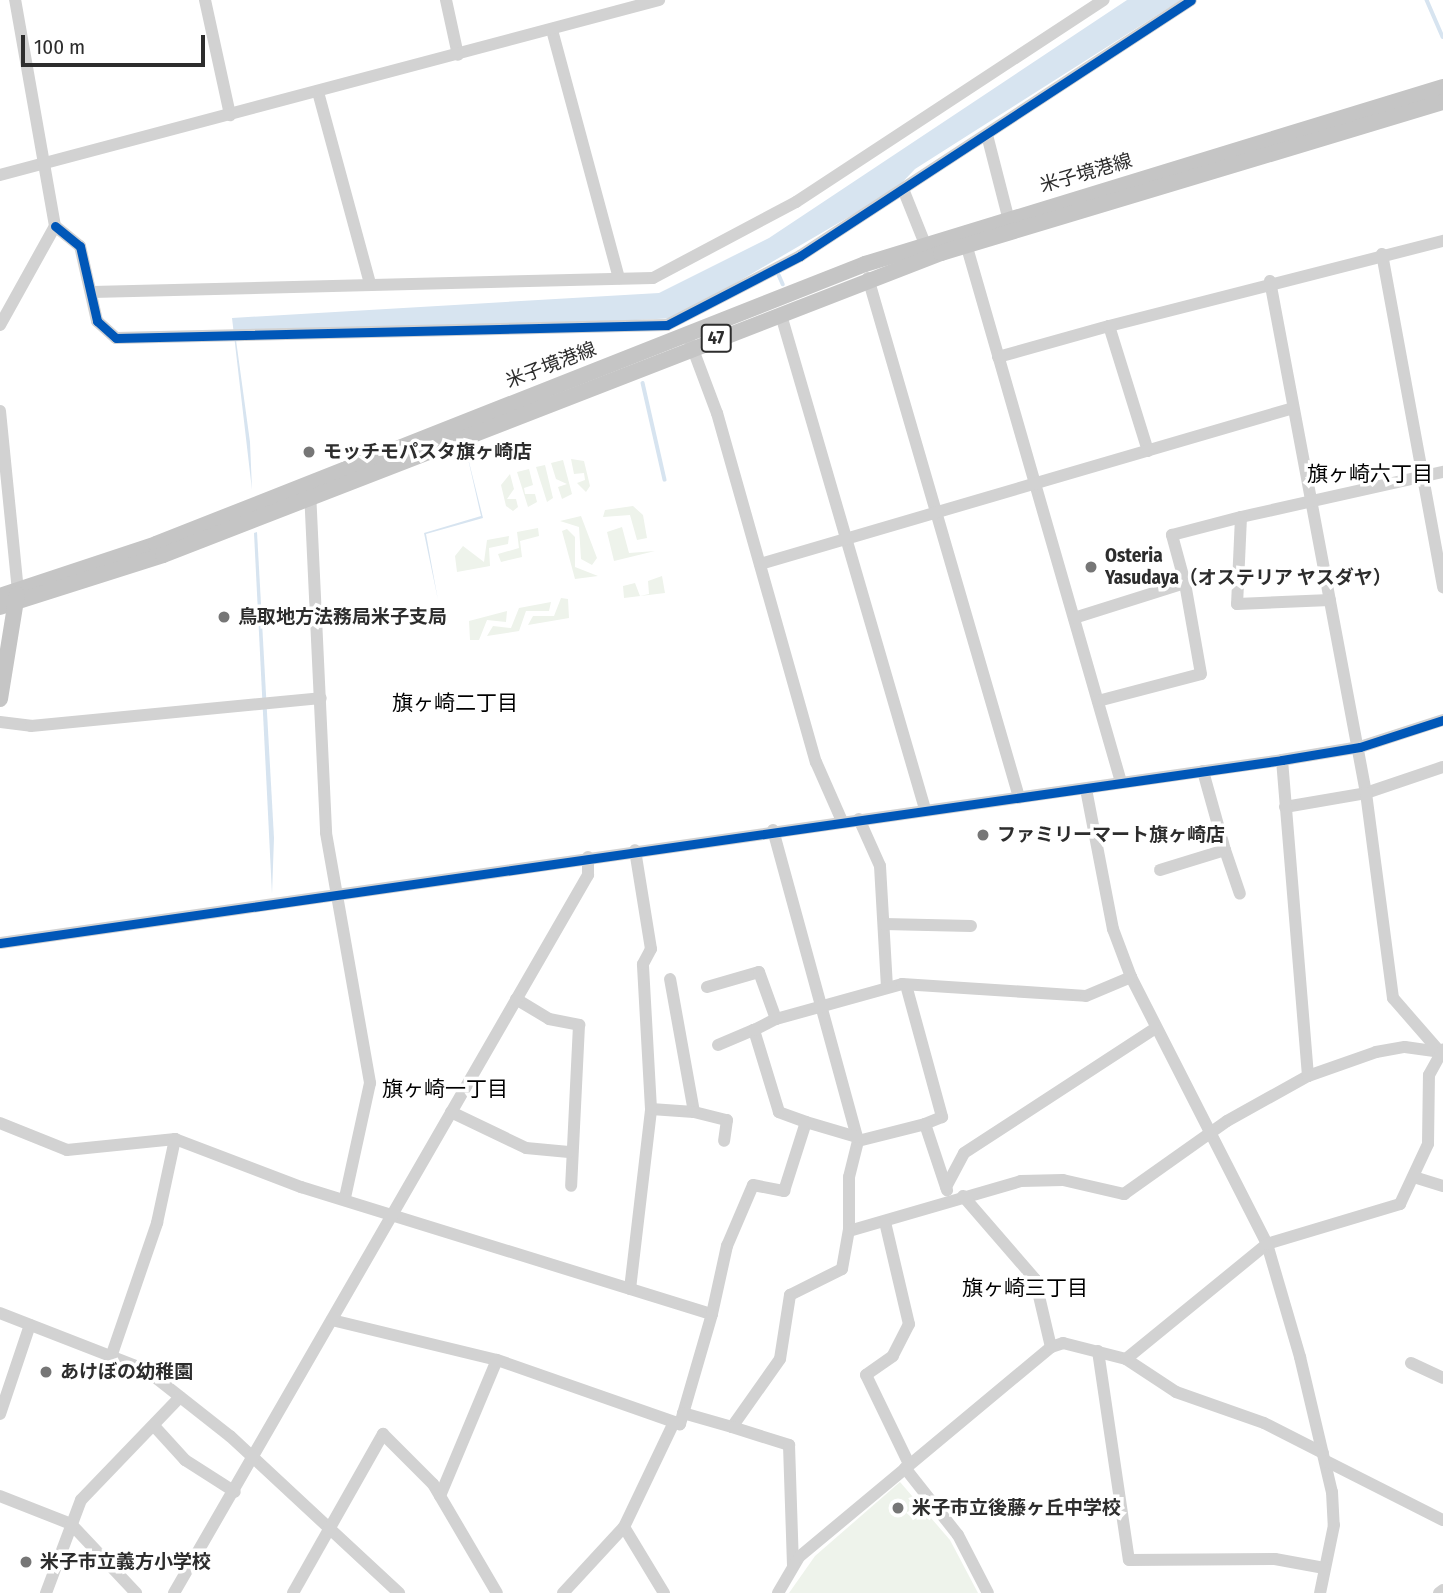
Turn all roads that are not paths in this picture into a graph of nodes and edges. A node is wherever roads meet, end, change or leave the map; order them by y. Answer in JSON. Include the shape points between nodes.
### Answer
{"nodes":[{"id":1,"x":15,"y":0,"type":"edge"},
{"id":2,"x":205,"y":0,"type":"edge"},
{"id":3,"x":446,"y":0,"type":"edge"},
{"id":4,"x":659,"y":0,"type":"edge"},
{"id":5,"x":1104,"y":0,"type":"edge"},
{"id":6,"x":1191,"y":0,"type":"edge"},
{"id":7,"x":552,"y":30,"type":"junction"},
{"id":8,"x":458,"y":55,"type":"junction"},
{"id":9,"x":1443,"y":87,"type":"edge"},
{"id":10,"x":318,"y":92,"type":"junction"},
{"id":11,"x":1443,"y":102,"type":"edge"},
{"id":12,"x":230,"y":115,"type":"junction"},
{"id":13,"x":987,"y":135,"type":"junction"},
{"id":14,"x":48,"y":165,"type":"junction"},
{"id":15,"x":0,"y":174,"type":"edge"},
{"id":16,"x":903,"y":189,"type":"junction"},
{"id":17,"x":1008,"y":217,"type":"junction"},
{"id":18,"x":55,"y":226,"type":"junction"},
{"id":19,"x":964,"y":239,"type":"junction"},
{"id":20,"x":1443,"y":241,"type":"edge"},
{"id":21,"x":925,"y":244,"type":"junction"},
{"id":22,"x":1382,"y":254,"type":"junction"},
{"id":23,"x":619,"y":278,"type":"junction"},
{"id":24,"x":868,"y":278,"type":"junction"},
{"id":25,"x":1270,"y":281,"type":"junction"},
{"id":26,"x":370,"y":283,"type":"junction"},
{"id":27,"x":92,"y":292,"type":"junction"},
{"id":28,"x":781,"y":315,"type":"junction"},
{"id":29,"x":0,"y":325,"type":"edge"},
{"id":30,"x":1109,"y":326,"type":"junction"},
{"id":31,"x":689,"y":340,"type":"junction"},
{"id":32,"x":998,"y":357,"type":"junction"},
{"id":33,"x":1293,"y":408,"type":"junction"},
{"id":34,"x":0,"y":411,"type":"edge"},
{"id":35,"x":1148,"y":451,"type":"junction"},
{"id":36,"x":1443,"y":472,"type":"edge"},
{"id":37,"x":1422,"y":477,"type":"junction"},
{"id":38,"x":1035,"y":484,"type":"junction"},
{"id":39,"x":310,"y":489,"type":"junction"},
{"id":40,"x":1313,"y":503,"type":"junction"},
{"id":41,"x":938,"y":513,"type":"junction"},
{"id":42,"x":1241,"y":517,"type":"junction"},
{"id":43,"x":846,"y":540,"type":"junction"},
{"id":44,"x":760,"y":564,"type":"junction"},
{"id":45,"x":1185,"y":583,"type":"junction"},
{"id":46,"x":1443,"y":587,"type":"edge"},
{"id":47,"x":0,"y":596,"type":"edge"},
{"id":48,"x":1330,"y":600,"type":"junction"},
{"id":49,"x":11,"y":601,"type":"edge"},
{"id":50,"x":1074,"y":618,"type":"junction"},
{"id":51,"x":321,"y":698,"type":"junction"},
{"id":52,"x":0,"y":699,"type":"edge"},
{"id":53,"x":1098,"y":702,"type":"junction"},
{"id":54,"x":1443,"y":720,"type":"edge"},
{"id":55,"x":0,"y":722,"type":"edge"},
{"id":56,"x":1360,"y":747,"type":"junction"},
{"id":57,"x":1282,"y":760,"type":"junction"},
{"id":58,"x":1443,"y":767,"type":"edge"},
{"id":59,"x":1203,"y":771,"type":"junction"},
{"id":60,"x":1121,"y":782,"type":"junction"},
{"id":61,"x":1086,"y":789,"type":"junction"},
{"id":62,"x":1366,"y":793,"type":"junction"},
{"id":63,"x":1019,"y":797,"type":"junction"},
{"id":64,"x":1285,"y":807,"type":"junction"},
{"id":65,"x":925,"y":809,"type":"junction"},
{"id":66,"x":859,"y":818,"type":"junction"},
{"id":67,"x":842,"y":821,"type":"junction"},
{"id":68,"x":774,"y":830,"type":"junction"},
{"id":69,"x":635,"y":850,"type":"junction"},
{"id":70,"x":1225,"y":850,"type":"junction"},
{"id":71,"x":588,"y":857,"type":"junction"},
{"id":72,"x":1160,"y":870,"type":"dead end"},
{"id":73,"x":1240,"y":894,"type":"dead end"},
{"id":74,"x":332,"y":895,"type":"junction"},
{"id":75,"x":884,"y":924,"type":"junction"},
{"id":76,"x":971,"y":926,"type":"dead end"},
{"id":77,"x":0,"y":943,"type":"edge"},
{"id":78,"x":1131,"y":977,"type":"junction"},
{"id":79,"x":670,"y":979,"type":"dead end"},
{"id":80,"x":906,"y":985,"type":"junction"},
{"id":81,"x":887,"y":986,"type":"junction"},
{"id":82,"x":707,"y":987,"type":"dead end"},
{"id":83,"x":516,"y":999,"type":"junction"},
{"id":84,"x":821,"y":1004,"type":"junction"},
{"id":85,"x":776,"y":1019,"type":"junction"},
{"id":86,"x":1154,"y":1029,"type":"junction"},
{"id":87,"x":754,"y":1030,"type":"junction"},
{"id":88,"x":718,"y":1045,"type":"dead end"},
{"id":89,"x":1441,"y":1051,"type":"edge"},
{"id":90,"x":1308,"y":1076,"type":"junction"},
{"id":91,"x":651,"y":1109,"type":"junction"},
{"id":92,"x":451,"y":1112,"type":"junction"},
{"id":93,"x":694,"y":1112,"type":"junction"},
{"id":94,"x":806,"y":1122,"type":"junction"},
{"id":95,"x":1437,"y":1122,"type":"edge"},
{"id":96,"x":0,"y":1123,"type":"edge"},
{"id":97,"x":925,"y":1124,"type":"junction"},
{"id":98,"x":1208,"y":1134,"type":"junction"},
{"id":99,"x":175,"y":1139,"type":"junction"},
{"id":100,"x":857,"y":1139,"type":"junction"},
{"id":101,"x":724,"y":1141,"type":"dead end"},
{"id":102,"x":569,"y":1152,"type":"junction"},
{"id":103,"x":1417,"y":1178,"type":"junction"},
{"id":104,"x":571,"y":1186,"type":"dead end"},
{"id":105,"x":1443,"y":1186,"type":"edge"},
{"id":106,"x":948,"y":1193,"type":"junction"},
{"id":107,"x":963,"y":1196,"type":"junction"},
{"id":108,"x":345,"y":1198,"type":"junction"},
{"id":109,"x":394,"y":1213,"type":"junction"},
{"id":110,"x":885,"y":1222,"type":"junction"},
{"id":111,"x":849,"y":1231,"type":"junction"},
{"id":112,"x":1267,"y":1244,"type":"junction"},
{"id":113,"x":630,"y":1289,"type":"junction"},
{"id":114,"x":0,"y":1313,"type":"edge"},
{"id":115,"x":712,"y":1314,"type":"junction"},
{"id":116,"x":332,"y":1320,"type":"junction"},
{"id":117,"x":30,"y":1325,"type":"junction"},
{"id":118,"x":1051,"y":1347,"type":"junction"},
{"id":119,"x":1098,"y":1350,"type":"junction"},
{"id":120,"x":112,"y":1354,"type":"junction"},
{"id":121,"x":1126,"y":1359,"type":"junction"},
{"id":122,"x":497,"y":1360,"type":"junction"},
{"id":123,"x":1411,"y":1363,"type":"dead end"},
{"id":124,"x":1443,"y":1378,"type":"edge"},
{"id":125,"x":180,"y":1397,"type":"junction"},
{"id":126,"x":0,"y":1414,"type":"edge"},
{"id":127,"x":678,"y":1418,"type":"junction"},
{"id":128,"x":155,"y":1427,"type":"junction"},
{"id":129,"x":732,"y":1427,"type":"junction"},
{"id":130,"x":1324,"y":1457,"type":"junction"},
{"id":131,"x":254,"y":1458,"type":"junction"},
{"id":132,"x":907,"y":1466,"type":"junction"},
{"id":133,"x":235,"y":1492,"type":"junction"},
{"id":134,"x":0,"y":1496,"type":"edge"},
{"id":135,"x":440,"y":1496,"type":"junction"},
{"id":136,"x":1443,"y":1520,"type":"edge"},
{"id":137,"x":71,"y":1524,"type":"junction"},
{"id":138,"x":624,"y":1527,"type":"junction"},
{"id":139,"x":330,"y":1528,"type":"junction"},
{"id":140,"x":793,"y":1565,"type":"junction"},
{"id":141,"x":1324,"y":1568,"type":"junction"},
{"id":142,"x":46,"y":1593,"type":"edge"},
{"id":143,"x":136,"y":1593,"type":"edge"},
{"id":144,"x":174,"y":1593,"type":"edge"},
{"id":145,"x":293,"y":1593,"type":"edge"},
{"id":146,"x":398,"y":1593,"type":"edge"},
{"id":147,"x":497,"y":1593,"type":"edge"},
{"id":148,"x":563,"y":1593,"type":"edge"},
{"id":149,"x":664,"y":1593,"type":"edge"},
{"id":150,"x":778,"y":1593,"type":"edge"},
{"id":151,"x":988,"y":1593,"type":"edge"},
{"id":152,"x":1320,"y":1593,"type":"edge"}],
"edges":[{"from":1,"to":14,"type":"street"},
{"from":2,"to":12,"type":"street"},
{"from":3,"to":8,"type":"street"},
{"from":4,"to":7,"type":"street"},
{"from":5,"to":23,"type":"street","via":[[726,243],[653,278]]},
{"from":6,"to":13,"type":"street"},
{"from":7,"to":8,"type":"street"},
{"from":7,"to":23,"type":"street"},
{"from":8,"to":10,"type":"street"},
{"from":9,"to":17,"type":"main road","name":"米子境港線","number":"47"},
{"from":10,"to":12,"type":"street"},
{"from":10,"to":26,"type":"street"},
{"from":11,"to":19,"type":"main road","name":"米子境港線","number":"47"},
{"from":12,"to":14,"type":"street"},
{"from":13,"to":16,"type":"street"},
{"from":13,"to":17,"type":"street"},
{"from":14,"to":15,"type":"street"},
{"from":14,"to":18,"type":"street"},
{"from":16,"to":21,"type":"street"},
{"from":16,"to":27,"type":"street","via":[[771,273],[667,325],[116,338],[97,321]]},
{"from":17,"to":19,"type":"main road","name":"米子境港線","number":"47"},
{"from":18,"to":27,"type":"street","via":[[80,246]]},
{"from":18,"to":29,"type":"street"},
{"from":19,"to":21,"type":"main road","name":"米子境港線","number":"47"},
{"from":19,"to":24,"type":"main road","name":"米子境港線","number":"47"},
{"from":19,"to":32,"type":"street"},
{"from":20,"to":22,"type":"street"},
{"from":21,"to":31,"type":"main road","name":"米子境港線","number":"47"},
{"from":22,"to":25,"type":"street"},
{"from":22,"to":37,"type":"street"},
{"from":23,"to":26,"type":"street"},
{"from":24,"to":28,"type":"main road","name":"米子境港線","number":"47"},
{"from":24,"to":41,"type":"street"},
{"from":25,"to":30,"type":"street"},
{"from":25,"to":33,"type":"street"},
{"from":26,"to":27,"type":"street"},
{"from":28,"to":31,"type":"main road","name":"米子境港線","number":"47"},
{"from":28,"to":43,"type":"street"},
{"from":30,"to":32,"type":"street"},
{"from":30,"to":35,"type":"street"},
{"from":31,"to":39,"type":"main road","name":"米子境港線","number":"47"},
{"from":31,"to":44,"type":"street"},
{"from":32,"to":38,"type":"street"},
{"from":33,"to":35,"type":"street"},
{"from":33,"to":40,"type":"street"},
{"from":34,"to":49,"type":"street"},
{"from":35,"to":38,"type":"street"},
{"from":36,"to":37,"type":"street"},
{"from":37,"to":40,"type":"street"},
{"from":37,"to":46,"type":"street"},
{"from":38,"to":41,"type":"street"},
{"from":38,"to":50,"type":"street"},
{"from":39,"to":49,"type":"main road","name":"米子境港線","number":"47"},
{"from":39,"to":51,"type":"street"},
{"from":40,"to":42,"type":"street"},
{"from":40,"to":48,"type":"street"},
{"from":41,"to":43,"type":"street"},
{"from":41,"to":63,"type":"street"},
{"from":42,"to":45,"type":"street","via":[[1172,535]]},
{"from":42,"to":48,"type":"street","via":[[1237,604]]},
{"from":43,"to":44,"type":"street"},
{"from":43,"to":65,"type":"street"},
{"from":44,"to":67,"type":"street","via":[[816,762]]},
{"from":45,"to":50,"type":"street"},
{"from":45,"to":53,"type":"street","via":[[1200,674]]},
{"from":47,"to":49,"type":"main road","name":"米子境港線","number":"47"},
{"from":48,"to":56,"type":"street"},
{"from":49,"to":52,"type":"main road"},
{"from":50,"to":53,"type":"street"},
{"from":51,"to":55,"type":"street","via":[[31,726]]},
{"from":51,"to":74,"type":"street"},
{"from":53,"to":60,"type":"street"},
{"from":54,"to":56,"type":"street"},
{"from":56,"to":57,"type":"street"},
{"from":56,"to":62,"type":"street"},
{"from":57,"to":59,"type":"street"},
{"from":57,"to":64,"type":"street"},
{"from":58,"to":62,"type":"street"},
{"from":59,"to":60,"type":"street"},
{"from":59,"to":70,"type":"street"},
{"from":60,"to":61,"type":"street"},
{"from":61,"to":63,"type":"street"},
{"from":61,"to":78,"type":"street","via":[[1113,929]]},
{"from":62,"to":64,"type":"street"},
{"from":62,"to":89,"type":"street","via":[[1392,998]]},
{"from":63,"to":65,"type":"street"},
{"from":64,"to":90,"type":"street"},
{"from":65,"to":66,"type":"street"},
{"from":66,"to":67,"type":"street"},
{"from":66,"to":75,"type":"street","via":[[880,866]]},
{"from":67,"to":68,"type":"street"},
{"from":68,"to":69,"type":"street"},
{"from":68,"to":84,"type":"street"},
{"from":69,"to":71,"type":"street"},
{"from":69,"to":91,"type":"street","via":[[651,949],[643,964]]},
{"from":70,"to":72,"type":"street"},
{"from":70,"to":73,"type":"street"},
{"from":71,"to":74,"type":"street"},
{"from":71,"to":83,"type":"street","via":[[588,875]]},
{"from":74,"to":77,"type":"street"},
{"from":74,"to":108,"type":"street","via":[[370,1083]]},
{"from":75,"to":76,"type":"street"},
{"from":75,"to":81,"type":"street"},
{"from":78,"to":80,"type":"street","via":[[1086,996]]},
{"from":78,"to":86,"type":"street"},
{"from":79,"to":93,"type":"street"},
{"from":80,"to":81,"type":"street"},
{"from":80,"to":97,"type":"street","via":[[942,1117]]},
{"from":81,"to":84,"type":"street"},
{"from":82,"to":85,"type":"street","via":[[759,972]]},
{"from":83,"to":92,"type":"street"},
{"from":83,"to":102,"type":"street","via":[[549,1019],[579,1025]]},
{"from":84,"to":85,"type":"street"},
{"from":84,"to":100,"type":"street"},
{"from":85,"to":87,"type":"street"},
{"from":86,"to":98,"type":"street"},
{"from":86,"to":106,"type":"street","via":[[964,1153]]},
{"from":87,"to":88,"type":"street"},
{"from":87,"to":94,"type":"street","via":[[779,1112]]},
{"from":89,"to":90,"type":"street","via":[[1405,1047]]},
{"from":89,"to":95,"type":"street","via":[[1429,1075]]},
{"from":90,"to":98,"type":"street"},
{"from":91,"to":93,"type":"street"},
{"from":91,"to":113,"type":"street"},
{"from":92,"to":102,"type":"street","via":[[526,1148]]},
{"from":92,"to":109,"type":"street"},
{"from":93,"to":101,"type":"street","via":[[727,1120]]},
{"from":94,"to":100,"type":"street"},
{"from":94,"to":115,"type":"street","via":[[784,1191],[753,1185],[727,1246]]},
{"from":95,"to":103,"type":"street"},
{"from":96,"to":99,"type":"street","via":[[67,1150]]},
{"from":97,"to":100,"type":"street"},
{"from":97,"to":106,"type":"street"},
{"from":98,"to":107,"type":"street","via":[[1124,1194],[1063,1180],[1021,1181]]},
{"from":98,"to":112,"type":"street"},
{"from":99,"to":108,"type":"street"},
{"from":99,"to":120,"type":"street","via":[[157,1223]]},
{"from":100,"to":111,"type":"street","via":[[849,1177]]},
{"from":102,"to":104,"type":"street","via":[[575,1152]]},
{"from":103,"to":105,"type":"street"},
{"from":103,"to":112,"type":"street","via":[[1400,1204]]},
{"from":106,"to":107,"type":"street"},
{"from":106,"to":110,"type":"street"},
{"from":107,"to":118,"type":"street","via":[[1035,1279]]},
{"from":108,"to":109,"type":"street"},
{"from":109,"to":113,"type":"street"},
{"from":109,"to":116,"type":"street"},
{"from":110,"to":111,"type":"street"},
{"from":110,"to":132,"type":"street","via":[[909,1324],[892,1356],[866,1375]]},
{"from":111,"to":129,"type":"street","via":[[842,1269],[790,1295],[780,1359]]},
{"from":112,"to":121,"type":"street"},
{"from":112,"to":130,"type":"street"},
{"from":113,"to":115,"type":"street"},
{"from":114,"to":117,"type":"street"},
{"from":115,"to":127,"type":"street"},
{"from":116,"to":122,"type":"street"},
{"from":116,"to":131,"type":"street"},
{"from":117,"to":120,"type":"street"},
{"from":117,"to":126,"type":"street"},
{"from":118,"to":119,"type":"street"},
{"from":118,"to":132,"type":"street"},
{"from":119,"to":121,"type":"street"},
{"from":119,"to":141,"type":"street","via":[[1129,1560],[1275,1559]]},
{"from":120,"to":125,"type":"street","via":[[146,1370]]},
{"from":121,"to":130,"type":"street","via":[[1176,1392],[1264,1423]]},
{"from":122,"to":127,"type":"street"},
{"from":122,"to":135,"type":"street"},
{"from":123,"to":124,"type":"street"},
{"from":125,"to":128,"type":"street"},
{"from":125,"to":131,"type":"street"},
{"from":127,"to":129,"type":"street"},
{"from":127,"to":138,"type":"street"},
{"from":128,"to":133,"type":"street","via":[[185,1460]]},
{"from":128,"to":137,"type":"street","via":[[81,1500]]},
{"from":129,"to":140,"type":"street","via":[[789,1445]]},
{"from":130,"to":136,"type":"street"},
{"from":130,"to":141,"type":"street","via":[[1334,1525]]},
{"from":131,"to":133,"type":"street"},
{"from":131,"to":139,"type":"street"},
{"from":132,"to":140,"type":"street"},
{"from":132,"to":151,"type":"street","via":[[958,1535]]},
{"from":133,"to":144,"type":"street"},
{"from":134,"to":137,"type":"street"},
{"from":135,"to":139,"type":"street","via":[[383,1434]]},
{"from":135,"to":147,"type":"street"},
{"from":137,"to":142,"type":"street"},
{"from":137,"to":143,"type":"street"},
{"from":138,"to":148,"type":"street"},
{"from":138,"to":149,"type":"street"},
{"from":139,"to":145,"type":"street"},
{"from":139,"to":146,"type":"street"},
{"from":140,"to":150,"type":"street"},
{"from":141,"to":152,"type":"street"}]}
